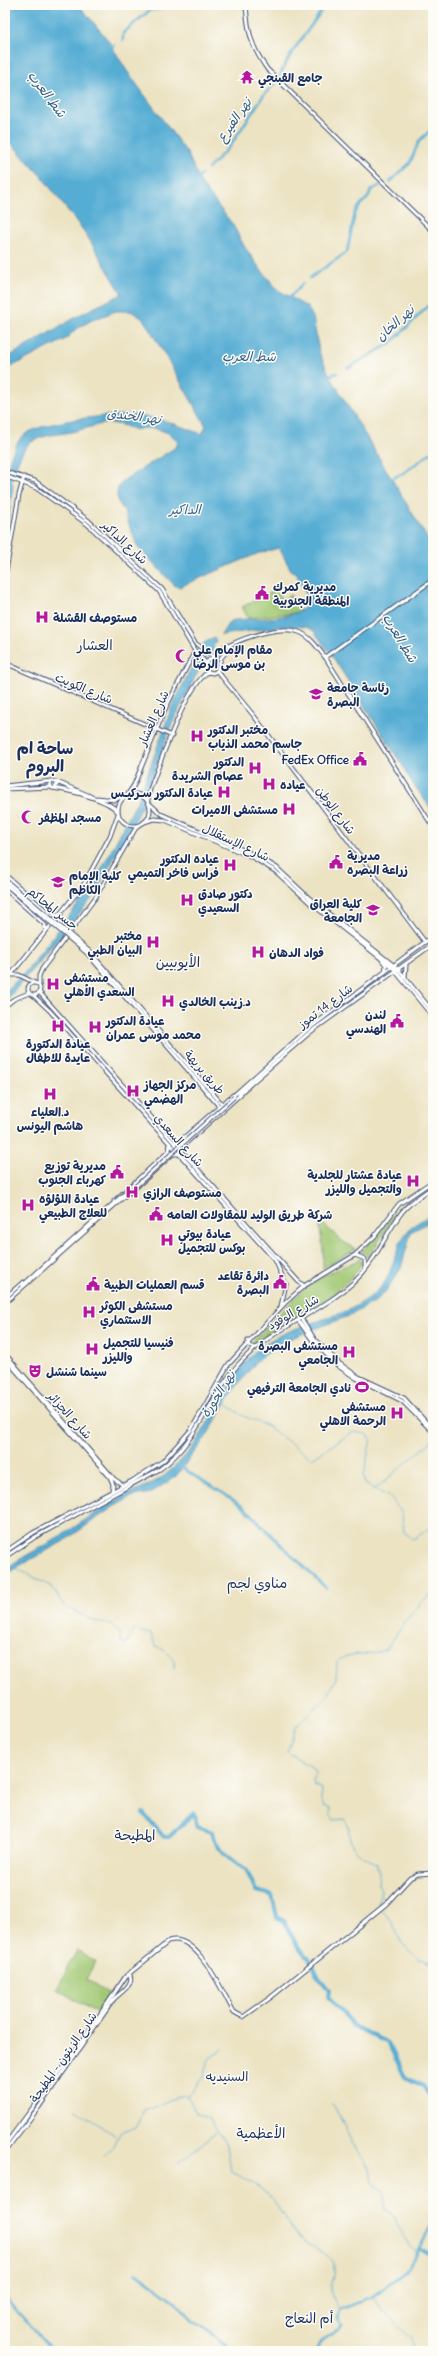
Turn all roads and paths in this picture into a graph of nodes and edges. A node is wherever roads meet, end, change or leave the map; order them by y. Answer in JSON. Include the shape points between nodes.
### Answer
{"nodes":[{"id":1,"x":246,"y":5,"type":"edge"},
{"id":2,"x":432,"y":229,"type":"edge"},
{"id":3,"x":6,"y":472,"type":"edge"},
{"id":4,"x":5,"y":476,"type":"edge"},
{"id":5,"x":24,"y":477,"type":"junction"},
{"id":6,"x":23,"y":482,"type":"junction"},
{"id":7,"x":5,"y":577,"type":"edge"},
{"id":8,"x":149,"y":579,"type":"junction"},
{"id":9,"x":433,"y":580,"type":"edge"},
{"id":10,"x":230,"y":646,"type":"junction"},
{"id":11,"x":195,"y":651,"type":"junction"},
{"id":12,"x":213,"y":656,"type":"junction"},
{"id":13,"x":325,"y":657,"type":"junction"},
{"id":14,"x":206,"y":662,"type":"junction"},
{"id":15,"x":5,"y":663,"type":"edge"},
{"id":16,"x":217,"y":671,"type":"junction"},
{"id":17,"x":208,"y":672,"type":"junction"},
{"id":18,"x":158,"y":730,"type":"junction"},
{"id":19,"x":170,"y":736,"type":"junction"},
{"id":20,"x":52,"y":781,"type":"junction"},
{"id":21,"x":57,"y":782,"type":"junction"},
{"id":22,"x":5,"y":787,"type":"edge"},
{"id":23,"x":53,"y":788,"type":"junction"},
{"id":24,"x":128,"y":794,"type":"junction"},
{"id":25,"x":123,"y":797,"type":"junction"},
{"id":26,"x":148,"y":800,"type":"junction"},
{"id":27,"x":118,"y":813,"type":"junction"},
{"id":28,"x":144,"y":822,"type":"junction"},
{"id":29,"x":135,"y":826,"type":"junction"},
{"id":30,"x":433,"y":827,"type":"edge"},
{"id":31,"x":5,"y":875,"type":"edge"},
{"id":32,"x":5,"y":880,"type":"edge"},
{"id":33,"x":5,"y":884,"type":"edge"},
{"id":34,"x":5,"y":888,"type":"edge"},
{"id":35,"x":60,"y":915,"type":"junction"},
{"id":36,"x":46,"y":934,"type":"junction"},
{"id":37,"x":433,"y":936,"type":"edge"},
{"id":38,"x":425,"y":942,"type":"junction"},
{"id":39,"x":433,"y":944,"type":"edge"},
{"id":40,"x":88,"y":952,"type":"junction"},
{"id":41,"x":382,"y":960,"type":"junction"},
{"id":42,"x":387,"y":960,"type":"junction"},
{"id":43,"x":399,"y":961,"type":"junction"},
{"id":44,"x":406,"y":965,"type":"junction"},
{"id":45,"x":393,"y":966,"type":"junction"},
{"id":46,"x":396,"y":970,"type":"junction"},
{"id":47,"x":385,"y":972,"type":"junction"},
{"id":48,"x":10,"y":975,"type":"junction"},
{"id":49,"x":405,"y":977,"type":"junction"},
{"id":50,"x":5,"y":982,"type":"edge"},
{"id":51,"x":33,"y":982,"type":"junction"},
{"id":52,"x":39,"y":984,"type":"junction"},
{"id":53,"x":39,"y":992,"type":"junction"},
{"id":54,"x":29,"y":993,"type":"junction"},
{"id":55,"x":34,"y":996,"type":"junction"},
{"id":56,"x":5,"y":1006,"type":"edge"},
{"id":57,"x":433,"y":1012,"type":"edge"},
{"id":58,"x":433,"y":1017,"type":"edge"},
{"id":59,"x":244,"y":1088,"type":"junction"},
{"id":60,"x":219,"y":1104,"type":"junction"},
{"id":61,"x":180,"y":1141,"type":"junction"},
{"id":62,"x":171,"y":1142,"type":"junction"},
{"id":63,"x":184,"y":1145,"type":"junction"},
{"id":64,"x":169,"y":1150,"type":"junction"},
{"id":65,"x":173,"y":1154,"type":"junction"},
{"id":66,"x":182,"y":1154,"type":"junction"},
{"id":67,"x":432,"y":1181,"type":"edge"},
{"id":68,"x":433,"y":1187,"type":"edge"},
{"id":69,"x":109,"y":1208,"type":"junction"},
{"id":70,"x":355,"y":1256,"type":"junction"},
{"id":71,"x":365,"y":1270,"type":"junction"},
{"id":72,"x":289,"y":1271,"type":"junction"},
{"id":73,"x":282,"y":1272,"type":"junction"},
{"id":74,"x":38,"y":1273,"type":"junction"},
{"id":75,"x":304,"y":1286,"type":"junction"},
{"id":76,"x":5,"y":1302,"type":"edge"},
{"id":77,"x":281,"y":1306,"type":"junction"},
{"id":78,"x":299,"y":1319,"type":"junction"},
{"id":79,"x":248,"y":1341,"type":"junction"},
{"id":80,"x":255,"y":1348,"type":"junction"},
{"id":81,"x":238,"y":1352,"type":"junction"},
{"id":82,"x":5,"y":1354,"type":"edge"},
{"id":83,"x":5,"y":1358,"type":"edge"},
{"id":84,"x":244,"y":1358,"type":"junction"},
{"id":85,"x":433,"y":1431,"type":"edge"},
{"id":86,"x":76,"y":1437,"type":"junction"},
{"id":87,"x":80,"y":1442,"type":"junction"},
{"id":88,"x":123,"y":1485,"type":"junction"},
{"id":89,"x":112,"y":1491,"type":"junction"},
{"id":90,"x":5,"y":1552,"type":"edge"},
{"id":91,"x":5,"y":1557,"type":"edge"},
{"id":92,"x":433,"y":1873,"type":"edge"},
{"id":93,"x":129,"y":1973,"type":"junction"},
{"id":94,"x":5,"y":2145,"type":"edge"},
{"id":95,"x":5,"y":2151,"type":"edge"}],
"edges":[{"from":1,"to":2,"type":"main road","via":[[247,27],[252,45],[267,69]]},
{"from":3,"to":5,"type":"main road","name":"شارع الداكير"},
{"from":4,"to":6,"type":"main road","name":"شارع الداكير"},
{"from":5,"to":6,"type":"main road"},
{"from":5,"to":8,"type":"main road","name":"شارع الداكير","via":[[34,481],[83,516]]},
{"from":6,"to":7,"type":"main road"},
{"from":6,"to":8,"type":"main road","name":"شارع الداكير","via":[[36,488],[87,524]]},
{"from":8,"to":11,"type":"main road","name":"شارع الداكير","via":[[166,601]]},
{"from":8,"to":12,"type":"main road","name":"شارع الداكير","via":[[165,593],[199,648]]},
{"from":9,"to":13,"type":"main road"},
{"from":10,"to":12,"type":"main road","via":[[227,645]]},
{"from":10,"to":13,"type":"main road","via":[[251,636],[296,631],[308,637]]},
{"from":10,"to":16,"type":"main road","via":[[220,659]]},
{"from":11,"to":14,"type":"main road","name":"شارع الداكير"},
{"from":11,"to":18,"type":"main road","name":"شارع العشار"},
{"from":12,"to":14,"type":"main road"},
{"from":13,"to":30,"type":"main road"},
{"from":14,"to":17,"type":"main road"},
{"from":15,"to":18,"type":"main road","name":"شارع الكويت"},
{"from":16,"to":17,"type":"main road"},
{"from":16,"to":38,"type":"main road","name":"شارع الوطن"},
{"from":17,"to":19,"type":"main road","name":"شارع العشار","via":[[192,693]]},
{"from":18,"to":19,"type":"main road","name":"شارع الكويت"},
{"from":18,"to":24,"type":"main road","name":"شارع العشار"},
{"from":19,"to":26,"type":"main road","name":"شارع العشار"},
{"from":20,"to":21,"type":"main road"},
{"from":20,"to":22,"type":"main road"},
{"from":20,"to":23,"type":"main road","via":[[50,784]]},
{"from":21,"to":23,"type":"main road","via":[[58,786]]},
{"from":21,"to":25,"type":"main road","via":[[99,799],[115,800]]},
{"from":22,"to":23,"type":"main road"},
{"from":23,"to":27,"type":"main road","via":[[110,804]]},
{"from":24,"to":25,"type":"main road"},
{"from":24,"to":26,"type":"main road","via":[[132,793]]},
{"from":25,"to":27,"type":"main road","via":[[118,805]]},
{"from":26,"to":28,"type":"main road","via":[[150,814]]},
{"from":26,"to":42,"type":"main road","name":"شارع الإستقلال","via":[[160,814],[253,854],[278,868],[306,895]]},
{"from":27,"to":29,"type":"main road","via":[[121,820]]},
{"from":27,"to":35,"type":"main road","via":[[92,871]]},
{"from":28,"to":29,"type":"main road"},
{"from":28,"to":41,"type":"main road","name":"شارع الإستقلال","via":[[165,820],[263,862],[280,874],[308,902]]},
{"from":29,"to":52,"type":"main road","via":[[96,898],[42,969]]},
{"from":31,"to":35,"type":"main road","via":[[51,915]]},
{"from":32,"to":40,"type":"main road","name":"جسر المحاكم","bridge":true},
{"from":33,"to":40,"type":"main road","name":"جسر المحاكم","bridge":true},
{"from":34,"to":36,"type":"main road","via":[[45,925]]},
{"from":35,"to":36,"type":"main road"},
{"from":36,"to":48,"type":"main road"},
{"from":37,"to":38,"type":"main road","name":"شارع 14 تموز"},
{"from":38,"to":43,"type":"main road","name":"شارع 14 تموز"},
{"from":39,"to":44,"type":"main road","name":"شارع 14 تموز"},
{"from":40,"to":60,"type":"main road","name":"طريق بريهة"},
{"from":41,"to":45,"type":"main road","name":"شارع الإستقلال"},
{"from":41,"to":47,"type":"main road","via":[[386,965]]},
{"from":42,"to":43,"type":"main road"},
{"from":42,"to":45,"type":"main road","name":"شارع الإستقلال"},
{"from":43,"to":45,"type":"main road","name":"شارع 14 تموز"},
{"from":44,"to":46,"type":"main road","name":"شارع 14 تموز"},
{"from":44,"to":49,"type":"main road"},
{"from":45,"to":46,"type":"main road","name":"شارع الإستقلال"},
{"from":45,"to":47,"type":"main road","name":"شارع 14 تموز"},
{"from":46,"to":49,"type":"main road","name":"شارع الإستقلال"},
{"from":46,"to":58,"type":"main road","name":"شارع الإستقلال"},
{"from":46,"to":59,"type":"main road","name":"شارع 14 تموز","via":[[309,1033]]},
{"from":47,"to":59,"type":"main road","name":"شارع 14 تموز","via":[[307,1030]]},
{"from":48,"to":50,"type":"main road"},
{"from":48,"to":51,"type":"main road"},
{"from":49,"to":57,"type":"main road","name":"شارع الإستقلال"},
{"from":51,"to":52,"type":"main road"},
{"from":51,"to":54,"type":"main road"},
{"from":52,"to":53,"type":"main road"},
{"from":53,"to":55,"type":"main road"},
{"from":53,"to":62,"type":"main road","name":"شارع السعدي"},
{"from":54,"to":55,"type":"main road","name":"شارع السعدي"},
{"from":54,"to":56,"type":"main road"},
{"from":55,"to":62,"type":"main road","name":"شارع السعدي"},
{"from":59,"to":60,"type":"main road"},
{"from":59,"to":63,"type":"main road"},
{"from":59,"to":69,"type":"main road","name":"شارع 14 تموز","bridge":true},
{"from":60,"to":61,"type":"main road"},
{"from":61,"to":62,"type":"main road"},
{"from":61,"to":63,"type":"main road","via":[[180,1145]]},
{"from":62,"to":64,"type":"main road"},
{"from":62,"to":66,"type":"main road","name":"شارع السعدي"},
{"from":63,"to":66,"type":"main road"},
{"from":64,"to":65,"type":"main road","via":[[173,1149]]},
{"from":64,"to":69,"type":"main road"},
{"from":65,"to":66,"type":"main road"},
{"from":65,"to":69,"type":"main road"},
{"from":66,"to":72,"type":"main road","name":"شارع السعدي"},
{"from":66,"to":73,"type":"main road","name":"شارع السعدي"},
{"from":67,"to":70,"type":"main road","name":"شارع الوفود","via":[[400,1204]]},
{"from":68,"to":71,"type":"main road","name":"شارع الوفود","via":[[403,1211]]},
{"from":69,"to":74,"type":"main road"},
{"from":70,"to":71,"type":"main road","via":[[365,1259]]},
{"from":70,"to":75,"type":"main road","name":"شارع الوفود"},
{"from":71,"to":78,"type":"main road","name":"شارع الوفود","via":[[331,1301]]},
{"from":72,"to":73,"type":"main road","via":[[287,1275]]},
{"from":72,"to":75,"type":"main road","name":"شارع السعدي"},
{"from":73,"to":77,"type":"main road","name":"شارع السعدي","via":[[286,1287]]},
{"from":74,"to":76,"type":"main road"},
{"from":74,"to":76,"type":"main road"},
{"from":74,"to":76,"type":"main road"},
{"from":75,"to":77,"type":"main road","name":"شارع الوفود"},
{"from":77,"to":79,"type":"main road","name":"شارع الوفود"},
{"from":78,"to":80,"type":"main road","name":"شارع الوفود"},
{"from":78,"to":85,"type":"main road","via":[[338,1366],[402,1401]]},
{"from":79,"to":80,"type":"main road","via":[[250,1347]]},
{"from":79,"to":81,"type":"main road","name":"شارع الوفود"},
{"from":80,"to":84,"type":"main road","name":"شارع الوفود"},
{"from":81,"to":84,"type":"main road","via":[[242,1353]]},
{"from":81,"to":88,"type":"main road","name":"شارع الوفود","via":[[221,1375],[185,1439],[160,1464]]},
{"from":82,"to":86,"type":"main road","name":"شارع الجزائر"},
{"from":83,"to":86,"type":"main road","name":"شارع الجزائر"},
{"from":84,"to":91,"type":"main road","name":"شارع الوفود","via":[[223,1385],[191,1438],[167,1464],[35,1537]]},
{"from":86,"to":87,"type":"main road","name":"شارع الجزائر"},
{"from":87,"to":88,"type":"main road","name":"شارع الجزائر","via":[[114,1479]]},
{"from":87,"to":89,"type":"main road","name":"شارع الجزائر","via":[[111,1479]]},
{"from":88,"to":89,"type":"main road","name":"شارع الوفود"},
{"from":89,"to":90,"type":"main road","name":"شارع الوفود","via":[[33,1533]]},
{"from":92,"to":93,"type":"main road","name":"شارع الزيتون - المطيحة","via":[[413,1876],[383,1906],[316,1962],[243,2017],[234,2012],[198,1951],[189,1944],[171,1940]]},
{"from":93,"to":94,"type":"main road","name":"شارع الزيتون - المطيحة"},
{"from":93,"to":95,"type":"main road","name":"شارع الزيتون - المطيحة","via":[[129,1985],[114,1999]]}]}
